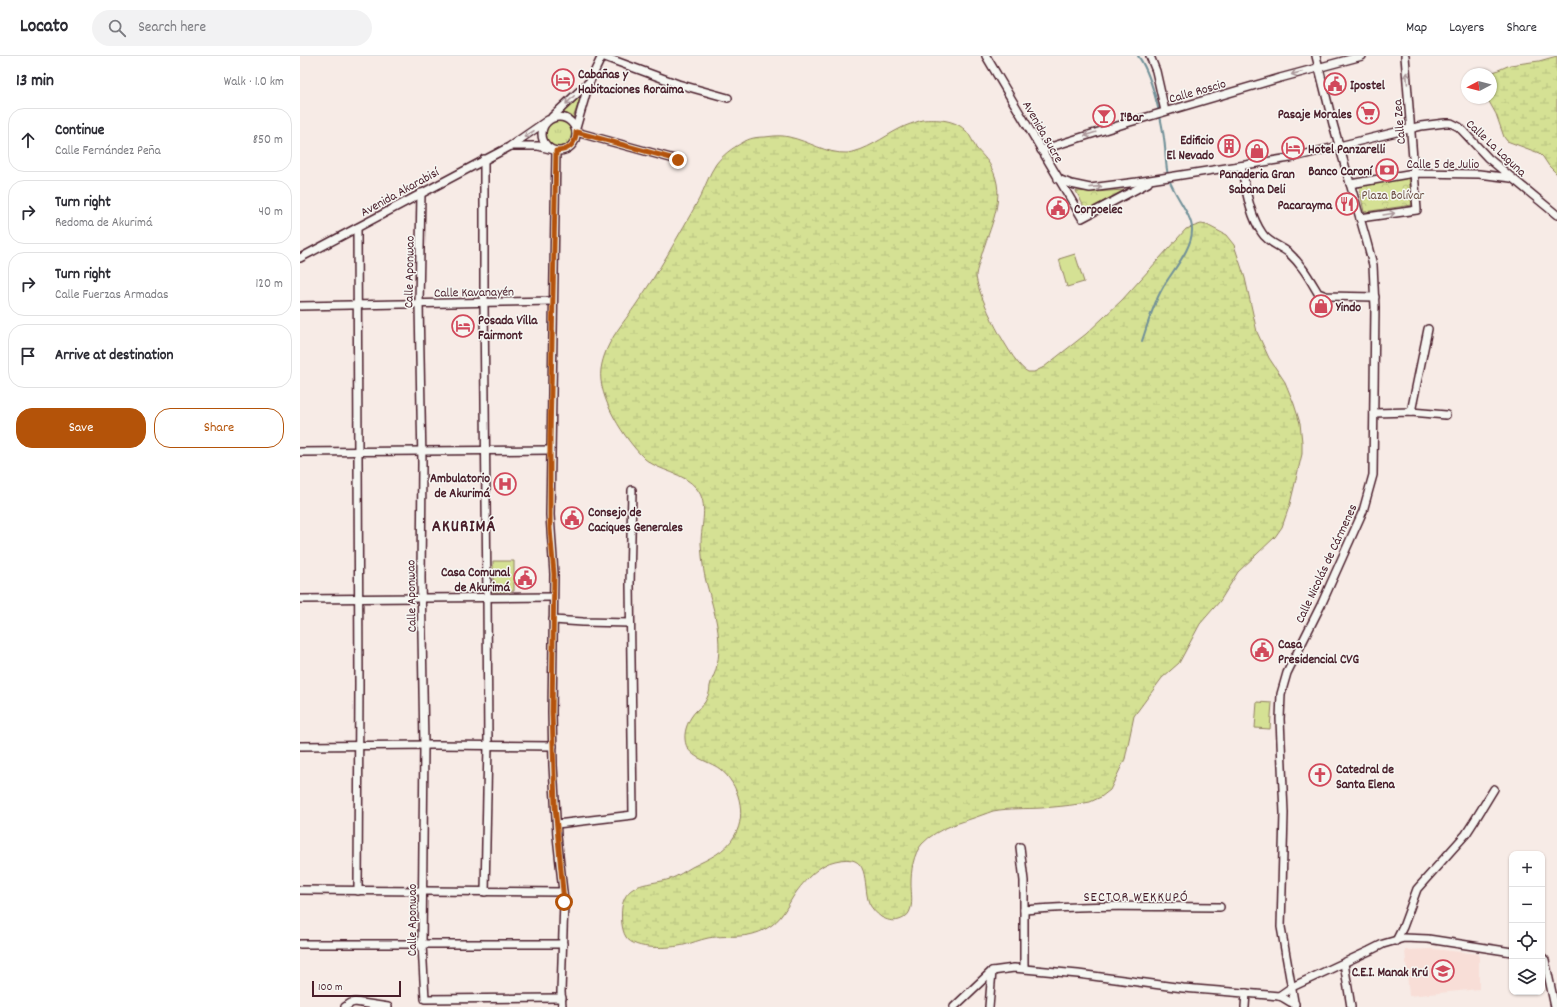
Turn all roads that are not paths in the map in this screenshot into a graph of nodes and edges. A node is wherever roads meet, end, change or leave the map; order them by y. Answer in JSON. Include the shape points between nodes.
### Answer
{"nodes":[{"id":1,"x":602,"y":56,"type":"edge"},
{"id":2,"x":986,"y":56,"type":"edge"},
{"id":3,"x":1150,"y":56,"type":"edge"},
{"id":4,"x":1316,"y":56,"type":"edge"},
{"id":5,"x":1362,"y":56,"type":"edge"},
{"id":6,"x":1405,"y":56,"type":"edge"},
{"id":7,"x":1319,"y":67,"type":"junction"},
{"id":8,"x":588,"y":83,"type":"junction"},
{"id":9,"x":728,"y":98,"type":"dead end"},
{"id":10,"x":1160,"y":113,"type":"junction"},
{"id":11,"x":550,"y":119,"type":"junction"},
{"id":12,"x":1411,"y":129,"type":"junction"},
{"id":13,"x":576,"y":130,"type":"junction"},
{"id":14,"x":1340,"y":146,"type":"junction"},
{"id":15,"x":509,"y":147,"type":"junction"},
{"id":16,"x":553,"y":150,"type":"junction"},
{"id":17,"x":1041,"y":150,"type":"junction"},
{"id":18,"x":484,"y":159,"type":"junction"},
{"id":19,"x":678,"y":160,"type":"dead end"},
{"id":20,"x":1241,"y":166,"type":"junction"},
{"id":21,"x":1414,"y":173,"type":"junction"},
{"id":22,"x":1512,"y":178,"type":"junction"},
{"id":23,"x":1058,"y":179,"type":"junction"},
{"id":24,"x":1153,"y":180,"type":"junction"},
{"id":25,"x":1350,"y":184,"type":"junction"},
{"id":26,"x":421,"y":192,"type":"junction"},
{"id":27,"x":1557,"y":215,"type":"edge"},
{"id":28,"x":1360,"y":218,"type":"junction"},
{"id":29,"x":358,"y":228,"type":"junction"},
{"id":30,"x":300,"y":258,"type":"edge"},
{"id":31,"x":1375,"y":297,"type":"junction"},
{"id":32,"x":553,"y":301,"type":"junction"},
{"id":33,"x":484,"y":303,"type":"junction"},
{"id":34,"x":419,"y":304,"type":"junction"},
{"id":35,"x":358,"y":305,"type":"junction"},
{"id":36,"x":300,"y":306,"type":"edge"},
{"id":37,"x":1428,"y":329,"type":"dead end"},
{"id":38,"x":1374,"y":412,"type":"junction"},
{"id":39,"x":1411,"y":412,"type":"junction"},
{"id":40,"x":1446,"y":415,"type":"dead end"},
{"id":41,"x":550,"y":450,"type":"junction"},
{"id":42,"x":422,"y":451,"type":"junction"},
{"id":43,"x":486,"y":451,"type":"junction"},
{"id":44,"x":300,"y":452,"type":"edge"},
{"id":45,"x":358,"y":452,"type":"junction"},
{"id":46,"x":632,"y":490,"type":"dead end"},
{"id":47,"x":554,"y":597,"type":"junction"},
{"id":48,"x":422,"y":598,"type":"junction"},
{"id":49,"x":488,"y":598,"type":"junction"},
{"id":50,"x":300,"y":599,"type":"edge"},
{"id":51,"x":359,"y":599,"type":"junction"},
{"id":52,"x":553,"y":620,"type":"junction"},
{"id":53,"x":630,"y":623,"type":"junction"},
{"id":54,"x":424,"y":745,"type":"junction"},
{"id":55,"x":488,"y":745,"type":"junction"},
{"id":56,"x":300,"y":746,"type":"edge"},
{"id":57,"x":359,"y":746,"type":"junction"},
{"id":58,"x":553,"y":746,"type":"junction"},
{"id":59,"x":1494,"y":788,"type":"dead end"},
{"id":60,"x":556,"y":824,"type":"junction"},
{"id":61,"x":1020,"y":847,"type":"dead end"},
{"id":62,"x":300,"y":890,"type":"edge"},
{"id":63,"x":358,"y":890,"type":"junction"},
{"id":64,"x":423,"y":891,"type":"junction"},
{"id":65,"x":485,"y":892,"type":"junction"},
{"id":66,"x":563,"y":892,"type":"junction"},
{"id":67,"x":1220,"y":907,"type":"dead end"},
{"id":68,"x":1024,"y":910,"type":"junction"},
{"id":69,"x":1396,"y":941,"type":"junction"},
{"id":70,"x":300,"y":944,"type":"edge"},
{"id":71,"x":422,"y":944,"type":"junction"},
{"id":72,"x":563,"y":944,"type":"junction"},
{"id":73,"x":1509,"y":952,"type":"edge"},
{"id":74,"x":1545,"y":959,"type":"edge"},
{"id":75,"x":1344,"y":964,"type":"junction"},
{"id":76,"x":1024,"y":968,"type":"junction"},
{"id":77,"x":992,"y":971,"type":"junction"},
{"id":78,"x":1292,"y":987,"type":"junction"},
{"id":79,"x":1246,"y":993,"type":"junction"},
{"id":80,"x":1279,"y":996,"type":"junction"},
{"id":81,"x":562,"y":998,"type":"junction"},
{"id":82,"x":377,"y":1006,"type":"edge"},
{"id":83,"x":1295,"y":1006,"type":"edge"},
{"id":84,"x":345,"y":1007,"type":"edge"},
{"id":85,"x":388,"y":1007,"type":"edge"},
{"id":86,"x":562,"y":1007,"type":"edge"},
{"id":87,"x":954,"y":1007,"type":"edge"},
{"id":88,"x":989,"y":1007,"type":"edge"},
{"id":89,"x":1245,"y":1007,"type":"edge"},
{"id":90,"x":1351,"y":1007,"type":"edge"},
{"id":91,"x":1555,"y":1007,"type":"edge"}],
"edges":[{"from":1,"to":8,"type":"street","name":"Avenida Akarabisí"},
{"from":1,"to":9,"type":"street","via":[[691,89]]},
{"from":2,"to":17,"type":"street","name":"Avenida Sucre"},
{"from":3,"to":10,"type":"street","via":[[1156,71]]},
{"from":4,"to":7,"type":"street","name":"Calle Nicolás de Cármenes"},
{"from":5,"to":7,"type":"street","name":"Calle Roscio"},
{"from":12,"to":6,"type":"street","name":"Calle Zea","one_way":true},
{"from":7,"to":10,"type":"street","name":"Calle Roscio","one_way":true},
{"from":7,"to":14,"type":"street","name":"Calle Nicolás de Cármenes"},
{"from":8,"to":11,"type":"street","name":"Avenida Akarabisí","one_way":true},
{"from":8,"to":13,"type":"street","name":"Avenida Akarabisí"},
{"from":10,"to":17,"type":"street","name":"Calle Roscio","one_way":true},
{"from":11,"to":13,"type":"street","via":[[564,117],[571,121]]},
{"from":11,"to":15,"type":"street","name":"Avenida Akarabisí","one_way":true},
{"from":11,"to":16,"type":"street","via":[[543,127],[542,135],[545,143]]},
{"from":12,"to":14,"type":"street","name":"Calle La Laguna"},
{"from":12,"to":21,"type":"street","name":"Calle Zea"},
{"from":12,"to":22,"type":"street","name":"Calle La Laguna","via":[[1437,123],[1454,124]]},
{"from":13,"to":16,"type":"street","via":[[575,140],[570,147],[563,151]]},
{"from":13,"to":19,"type":"street"},
{"from":14,"to":20,"type":"street","name":"Calle La Laguna"},
{"from":14,"to":25,"type":"street","name":"Calle Nicolás de Cármenes"},
{"from":15,"to":16,"type":"street","name":"Avenida Akarabisí","via":[[538,146]]},
{"from":15,"to":18,"type":"street","name":"Avenida Akarabisí"},
{"from":16,"to":32,"type":"street"},
{"from":17,"to":23,"type":"street","name":"Avenida Sucre"},
{"from":18,"to":26,"type":"street","name":"Avenida Akarabisí"},
{"from":18,"to":33,"type":"street"},
{"from":20,"to":24,"type":"street","name":"Calle La Laguna"},
{"from":20,"to":31,"type":"street","via":[[1251,208],[1262,234],[1297,261],[1308,274],[1318,293],[1326,296]]},
{"from":21,"to":22,"type":"street","name":"Calle 5 de Julio","via":[[1479,174]]},
{"from":21,"to":25,"type":"street","name":"Calle 5 de Julio"},
{"from":28,"to":21,"type":"street","name":"Calle Zea","one_way":true,"via":[[1417,210]]},
{"from":22,"to":27,"type":"street","name":"Calle La Laguna"},
{"from":23,"to":24,"type":"street","name":"Calle La Laguna","one_way":true,"via":[[1090,188]]},
{"from":23,"to":24,"type":"street","name":"Avenida Sucre","via":[[1082,218]]},
{"from":25,"to":28,"type":"street","name":"Calle Nicolás de Cármenes"},
{"from":26,"to":29,"type":"street","name":"Avenida Akarabisí"},
{"from":26,"to":34,"type":"street","name":"Calle Aponwao"},
{"from":28,"to":31,"type":"street","name":"Calle Nicolás de Cármenes","via":[[1373,266]]},
{"from":29,"to":30,"type":"street","name":"Avenida Akarabisí"},
{"from":29,"to":35,"type":"street"},
{"from":31,"to":38,"type":"street","name":"Calle Nicolás de Cármenes"},
{"from":32,"to":33,"type":"street","name":"Calle Kavanayén"},
{"from":32,"to":41,"type":"street"},
{"from":33,"to":34,"type":"street","name":"Calle Kavanayén"},
{"from":33,"to":43,"type":"street"},
{"from":34,"to":35,"type":"street","name":"Calle Kavanayén"},
{"from":34,"to":42,"type":"street","name":"Calle Aponwao"},
{"from":35,"to":36,"type":"street","name":"Calle Kavanayén"},
{"from":35,"to":45,"type":"street"},
{"from":37,"to":39,"type":"street"},
{"from":38,"to":39,"type":"street"},
{"from":38,"to":78,"type":"street","name":"Calle Nicolás de Cármenes","via":[[1373,475],[1363,511],[1322,603],[1286,673],[1282,689],[1280,719],[1284,813],[1281,927]]},
{"from":39,"to":40,"type":"street"},
{"from":41,"to":43,"type":"street"},
{"from":41,"to":47,"type":"street","via":[[550,529]]},
{"from":42,"to":43,"type":"street"},
{"from":42,"to":45,"type":"street"},
{"from":42,"to":48,"type":"street","name":"Calle Aponwao"},
{"from":43,"to":49,"type":"street"},
{"from":44,"to":45,"type":"street"},
{"from":45,"to":51,"type":"street"},
{"from":46,"to":53,"type":"street"},
{"from":47,"to":49,"type":"street"},
{"from":47,"to":52,"type":"street"},
{"from":48,"to":49,"type":"street"},
{"from":48,"to":51,"type":"street"},
{"from":48,"to":54,"type":"street","name":"Calle Aponwao"},
{"from":49,"to":55,"type":"street"},
{"from":50,"to":51,"type":"street"},
{"from":51,"to":57,"type":"street"},
{"from":52,"to":53,"type":"street"},
{"from":52,"to":58,"type":"street"},
{"from":53,"to":60,"type":"street","via":[[633,814]]},
{"from":54,"to":55,"type":"street"},
{"from":54,"to":57,"type":"street"},
{"from":54,"to":64,"type":"street","name":"Calle Aponwao"},
{"from":55,"to":58,"type":"street"},
{"from":55,"to":65,"type":"street"},
{"from":56,"to":57,"type":"street"},
{"from":57,"to":63,"type":"street"},
{"from":58,"to":60,"type":"street"},
{"from":59,"to":69,"type":"street","via":[[1466,834],[1417,889]]},
{"from":60,"to":66,"type":"street"},
{"from":61,"to":68,"type":"street"},
{"from":62,"to":63,"type":"street"},
{"from":63,"to":64,"type":"street"},
{"from":64,"to":65,"type":"street"},
{"from":64,"to":71,"type":"street","name":"Calle Aponwao"},
{"from":65,"to":66,"type":"street"},
{"from":66,"to":72,"type":"street"},
{"from":67,"to":68,"type":"street","via":[[1061,906]]},
{"from":68,"to":76,"type":"street"},
{"from":69,"to":73,"type":"street","via":[[1404,938],[1423,938]]},
{"from":69,"to":75,"type":"street"},
{"from":70,"to":71,"type":"street"},
{"from":71,"to":72,"type":"street"},
{"from":71,"to":81,"type":"street","name":"Calle Aponwao","via":[[425,999]]},
{"from":72,"to":81,"type":"street"},
{"from":74,"to":91,"type":"street"},
{"from":75,"to":78,"type":"street"},
{"from":75,"to":90,"type":"street"},
{"from":76,"to":77,"type":"street"},
{"from":76,"to":79,"type":"street","via":[[1183,988]]},
{"from":77,"to":87,"type":"street"},
{"from":77,"to":88,"type":"street"},
{"from":78,"to":80,"type":"street"},
{"from":78,"to":83,"type":"street","name":"Calle Nicolás de Cármenes"},
{"from":79,"to":80,"type":"street"},
{"from":79,"to":89,"type":"street"},
{"from":80,"to":83,"type":"street"},
{"from":81,"to":86,"type":"street"},
{"from":82,"to":84,"type":"street","via":[[355,1002]]},
{"from":82,"to":85,"type":"street"}]}
